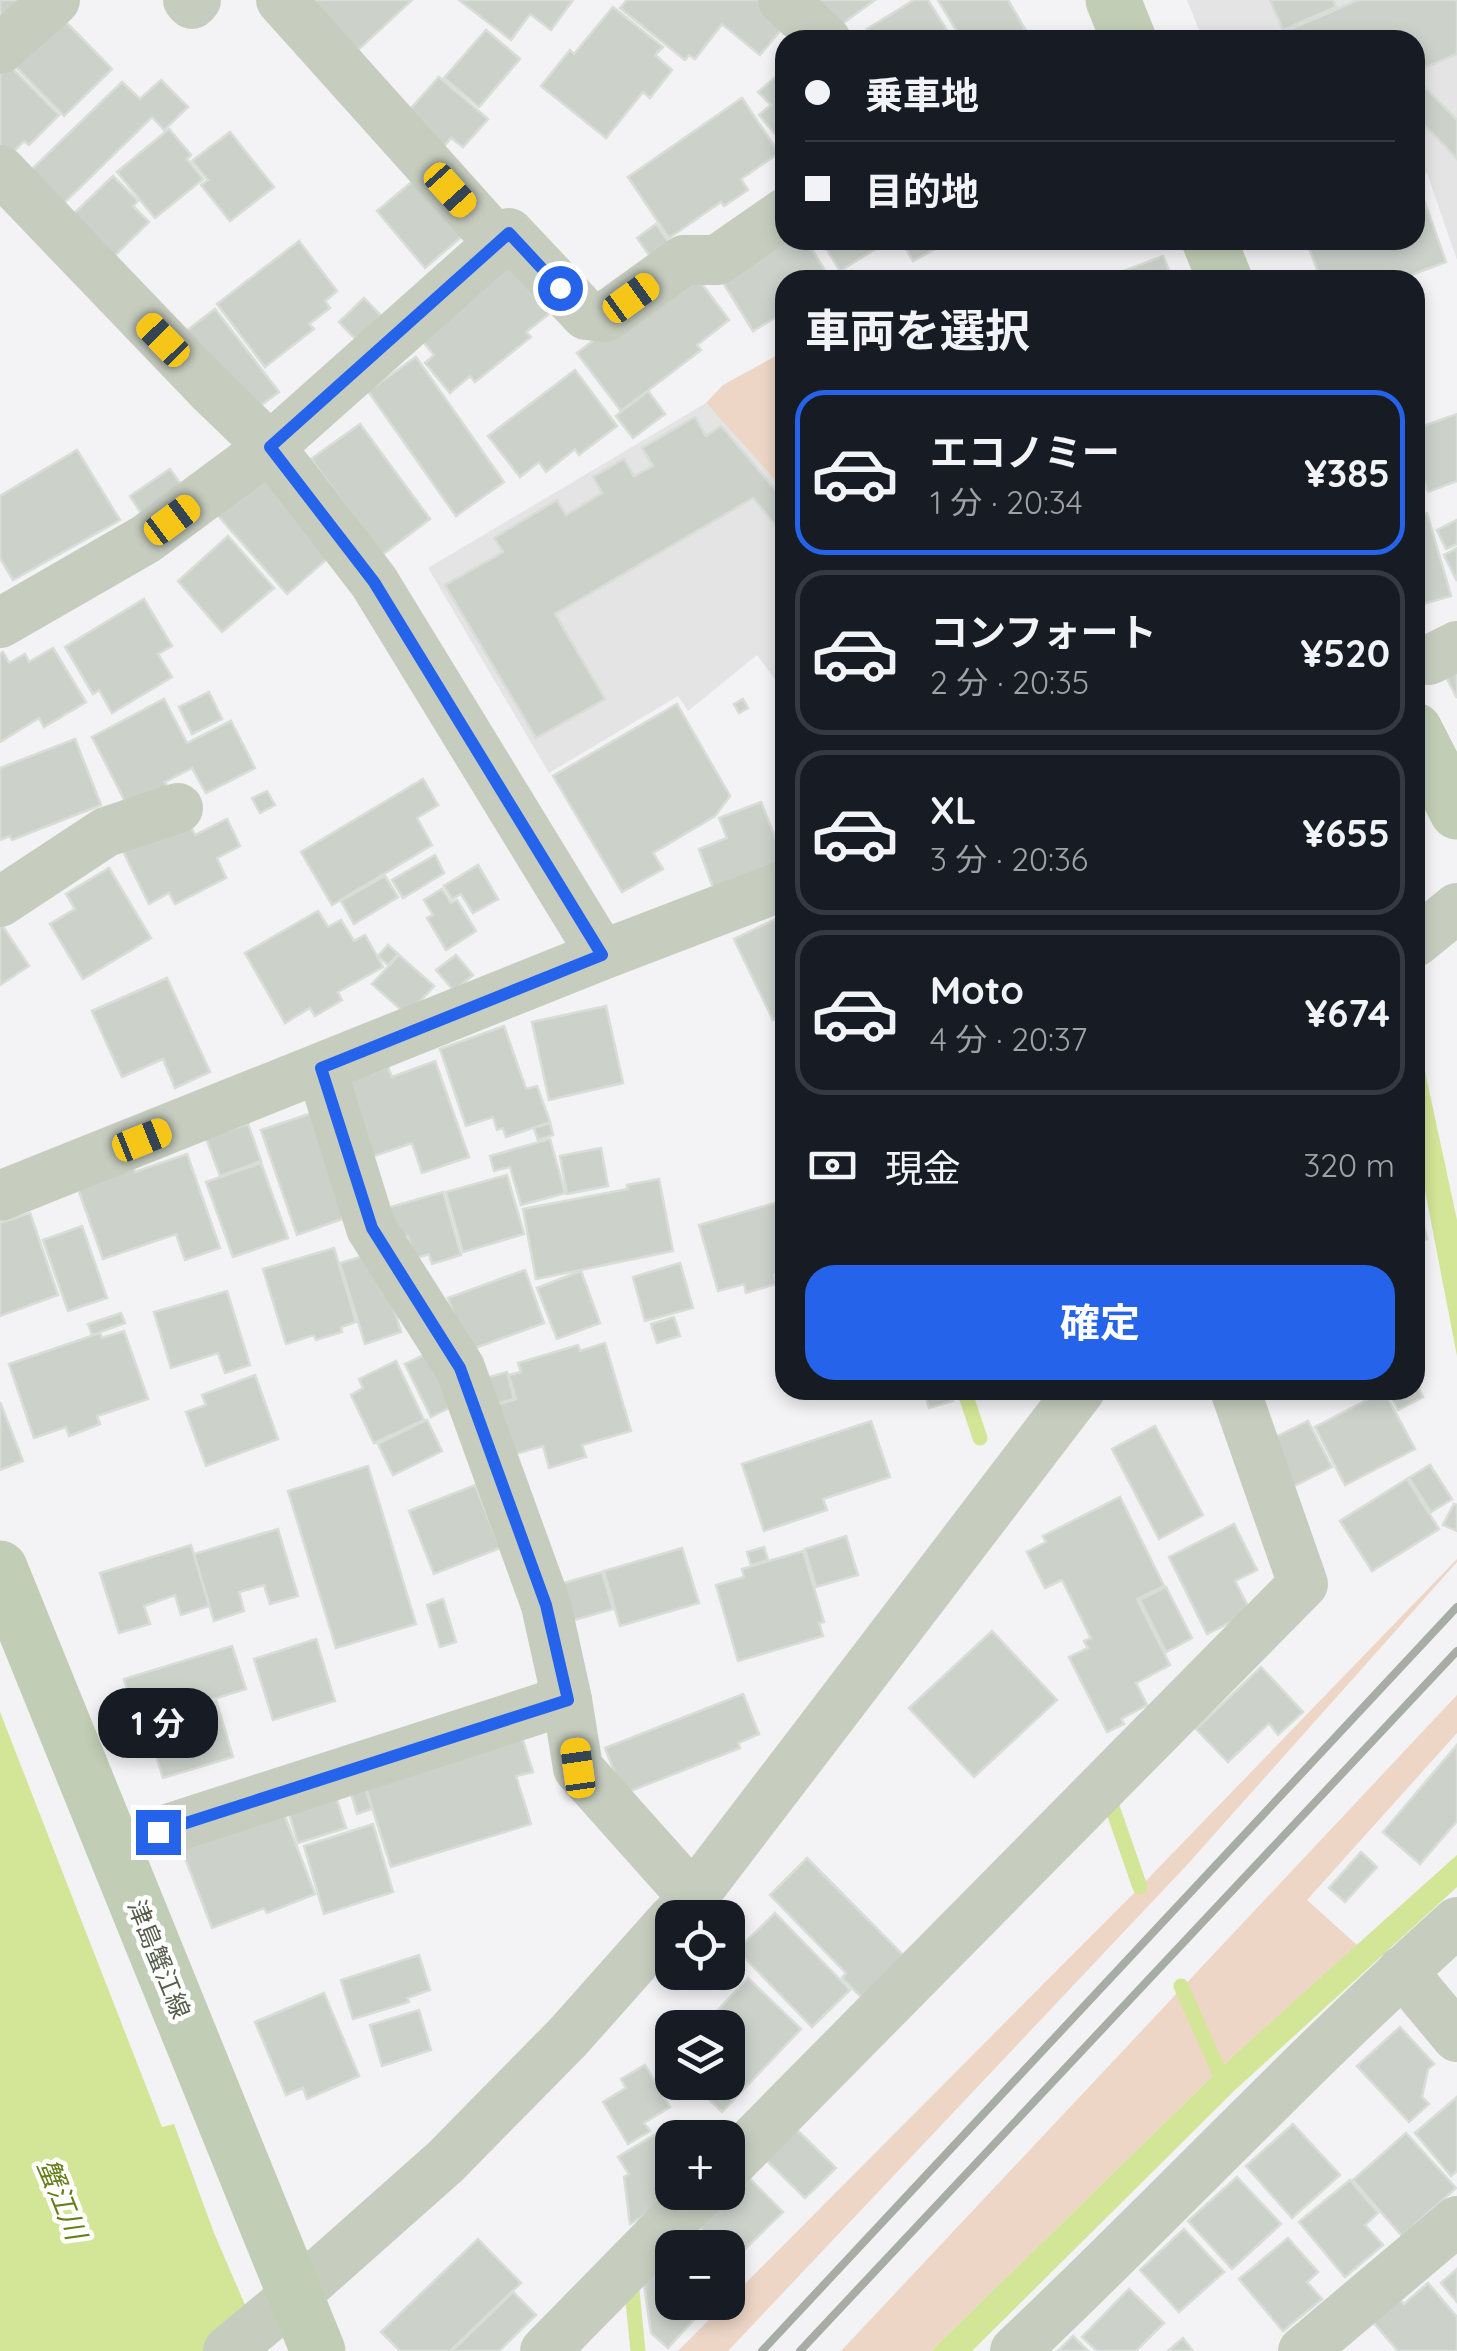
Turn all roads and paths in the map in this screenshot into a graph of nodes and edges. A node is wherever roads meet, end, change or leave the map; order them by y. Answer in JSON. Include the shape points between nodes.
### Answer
{"nodes":[{"id":1,"x":188,"y":0,"type":"edge"},
{"id":2,"x":196,"y":0,"type":"edge"},
{"id":3,"x":281,"y":0,"type":"edge"},
{"id":4,"x":783,"y":0,"type":"edge"},
{"id":5,"x":1113,"y":0,"type":"edge"},
{"id":6,"x":43,"y":4,"type":"edge"},
{"id":7,"x":815,"y":30,"type":"edge"},
{"id":8,"x":1125,"y":30,"type":"edge"},
{"id":9,"x":0,"y":49,"type":"edge"},
{"id":10,"x":0,"y":170,"type":"edge"},
{"id":11,"x":775,"y":220,"type":"edge"},
{"id":12,"x":499,"y":244,"type":"junction"},
{"id":13,"x":270,"y":447,"type":"junction"},
{"id":14,"x":0,"y":623,"type":"edge"},
{"id":15,"x":1457,"y":646,"type":"edge"},
{"id":16,"x":1425,"y":660,"type":"edge"},
{"id":17,"x":1425,"y":750,"type":"edge"},
{"id":18,"x":178,"y":808,"type":"dead end"},
{"id":19,"x":1457,"y":812,"type":"edge"},
{"id":20,"x":775,"y":889,"type":"edge"},
{"id":21,"x":0,"y":902,"type":"edge"},
{"id":22,"x":1457,"y":908,"type":"edge"},
{"id":23,"x":1425,"y":934,"type":"edge"},
{"id":24,"x":602,"y":955,"type":"junction"},
{"id":25,"x":321,"y":1068,"type":"junction"},
{"id":26,"x":0,"y":1196,"type":"edge"},
{"id":27,"x":1072,"y":1400,"type":"edge"},
{"id":28,"x":1239,"y":1400,"type":"edge"},
{"id":29,"x":0,"y":1568,"type":"edge"},
{"id":30,"x":568,"y":1700,"type":"junction"},
{"id":31,"x":158,"y":1832,"type":"dead end"},
{"id":32,"x":672,"y":1900,"type":"edge"},
{"id":33,"x":688,"y":1900,"type":"edge"},
{"id":34,"x":1457,"y":1922,"type":"edge"},
{"id":35,"x":655,"y":1939,"type":"edge"},
{"id":36,"x":1402,"y":1971,"type":"junction"},
{"id":37,"x":1457,"y":2036,"type":"edge"},
{"id":38,"x":745,"y":2149,"type":"edge"},
{"id":39,"x":683,"y":2210,"type":"edge"},
{"id":40,"x":1457,"y":2222,"type":"edge"},
{"id":41,"x":262,"y":2323,"type":"edge"},
{"id":42,"x":318,"y":2351,"type":"edge"},
{"id":43,"x":545,"y":2351,"type":"edge"},
{"id":44,"x":1016,"y":2351,"type":"edge"},
{"id":45,"x":1303,"y":2351,"type":"edge"}],
"edges":[{"from":1,"to":2,"type":"street"},
{"from":3,"to":12,"type":"street"},
{"from":4,"to":7,"type":"street"},
{"from":5,"to":8,"type":"main road"},
{"from":6,"to":9,"type":"street"},
{"from":10,"to":13,"type":"street"},
{"from":11,"to":12,"type":"street","via":[[717,260],[684,260],[605,317],[586,315],[509,233]]},
{"from":12,"to":13,"type":"street"},
{"from":13,"to":14,"type":"street","via":[[146,540]]},
{"from":13,"to":24,"type":"street","via":[[374,582]]},
{"from":15,"to":16,"type":"street"},
{"from":17,"to":19,"type":"main road"},
{"from":18,"to":21,"type":"street","via":[[106,832]]},
{"from":20,"to":24,"type":"street"},
{"from":22,"to":23,"type":"street"},
{"from":24,"to":25,"type":"street"},
{"from":25,"to":26,"type":"street"},
{"from":25,"to":30,"type":"street","via":[[372,1228],[460,1368],[546,1605]]},
{"from":27,"to":33,"type":"street"},
{"from":28,"to":38,"type":"street","via":[[1304,1584]]},
{"from":29,"to":41,"type":"main road","name":"津島蟹江線"},
{"from":30,"to":31,"type":"street"},
{"from":30,"to":32,"type":"street","via":[[578,1768]]},
{"from":34,"to":36,"type":"street"},
{"from":35,"to":41,"type":"street","via":[[445,2162]]},
{"from":36,"to":37,"type":"street"},
{"from":36,"to":44,"type":"street"},
{"from":39,"to":43,"type":"street"},
{"from":40,"to":45,"type":"street"},
{"from":41,"to":42,"type":"main road","name":"津島蟹江線"}]}
